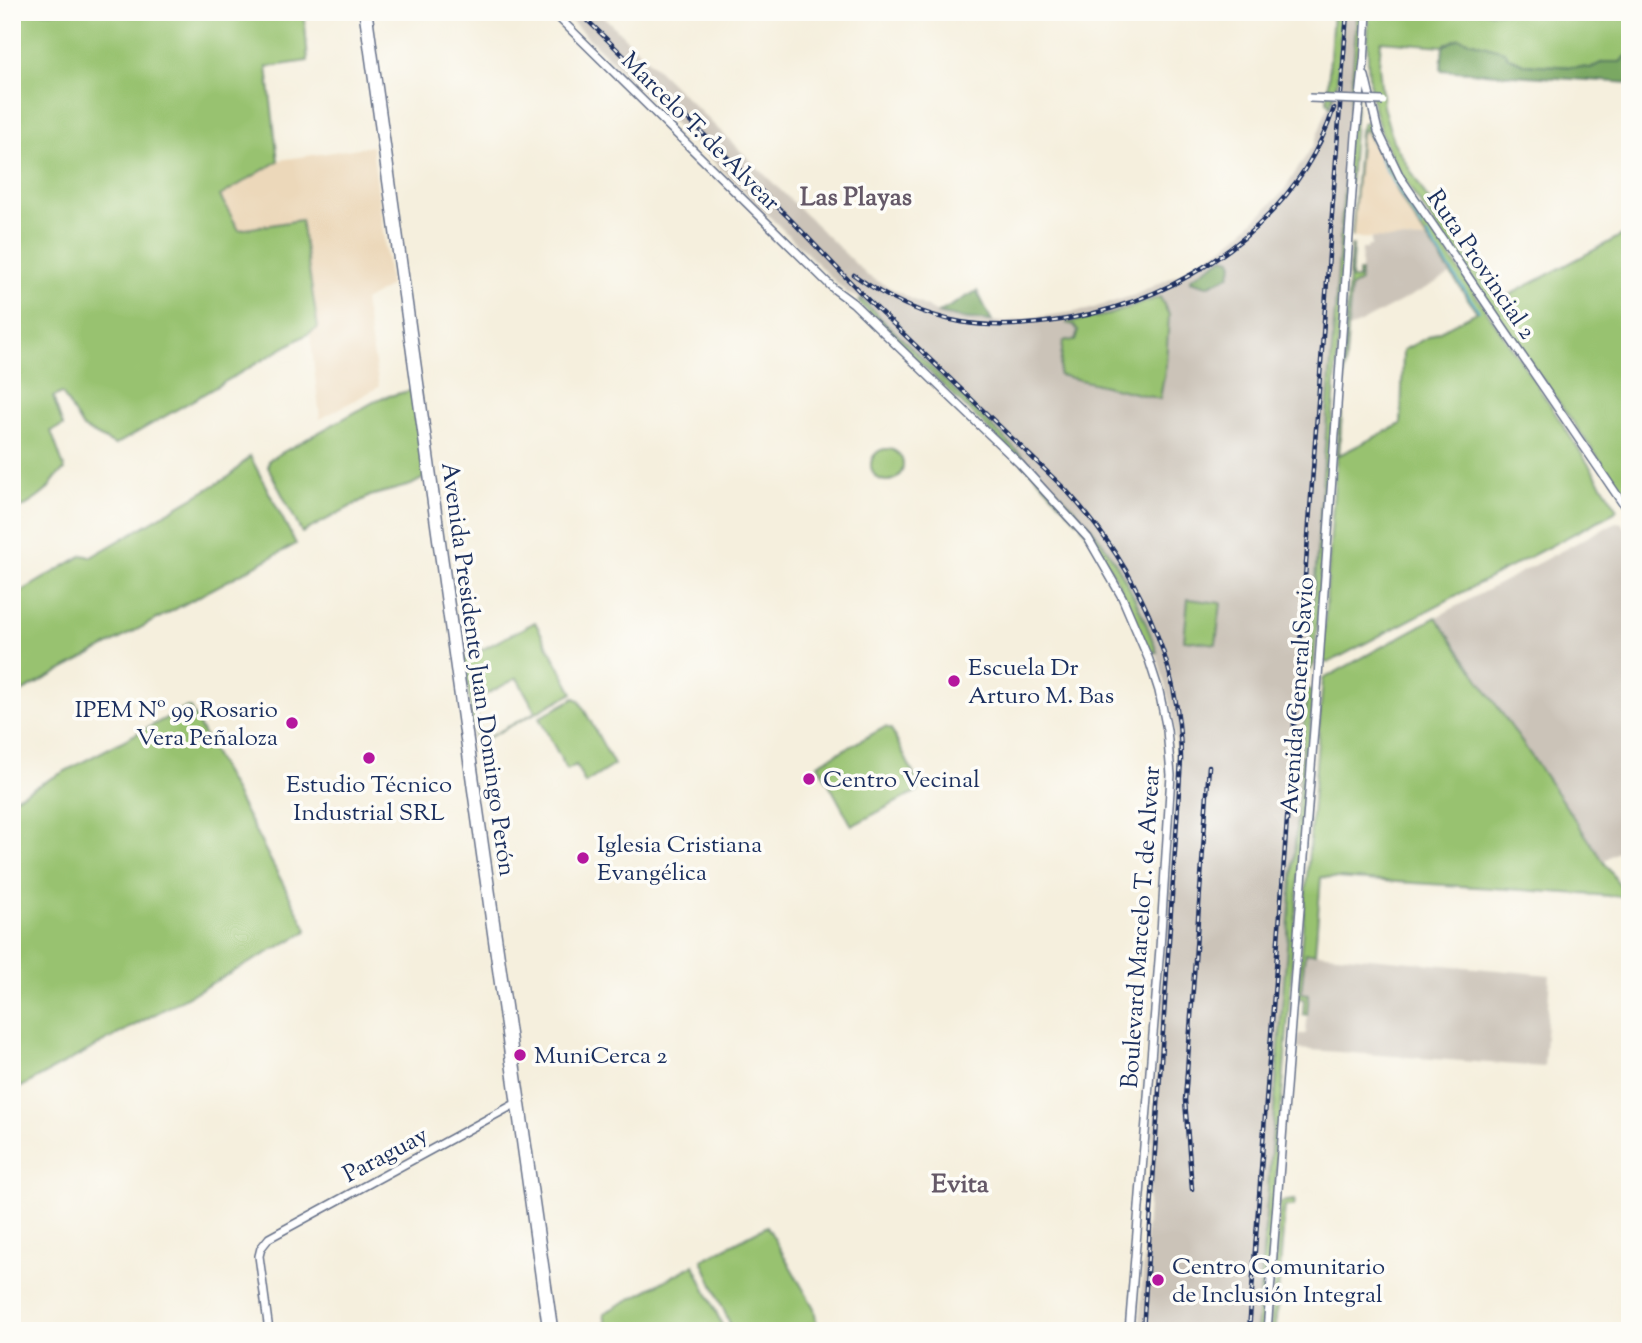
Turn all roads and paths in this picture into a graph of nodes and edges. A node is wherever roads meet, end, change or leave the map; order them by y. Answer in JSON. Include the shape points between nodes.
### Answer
{"nodes":[{"id":1,"x":363,"y":12,"type":"edge"},
{"id":2,"x":368,"y":12,"type":"edge"},
{"id":3,"x":553,"y":12,"type":"edge"},
{"id":4,"x":1367,"y":12,"type":"edge"},
{"id":5,"x":1364,"y":61,"type":"junction"},
{"id":6,"x":1309,"y":98,"type":"dead end"},
{"id":7,"x":1383,"y":101,"type":"dead end"},
{"id":8,"x":1375,"y":123,"type":"junction"},
{"id":9,"x":1357,"y":127,"type":"junction"},
{"id":10,"x":853,"y":303,"type":"joint"},
{"id":11,"x":1630,"y":514,"type":"edge"},
{"id":12,"x":515,"y":1104,"type":"junction"},
{"id":13,"x":269,"y":1331,"type":"edge"},
{"id":14,"x":547,"y":1331,"type":"edge"},
{"id":15,"x":554,"y":1331,"type":"edge"},
{"id":16,"x":1129,"y":1331,"type":"edge"},
{"id":17,"x":1267,"y":1331,"type":"edge"}],
"edges":[{"from":1,"to":12,"type":"main road","name":"Avenida Presidente Juan Domingo Perón"},
{"from":2,"to":15,"type":"main road","name":"Avenida Presidente Juan Domingo Perón"},
{"from":3,"to":10,"type":"main road","name":"Marcelo T. de Alvear"},
{"from":4,"to":5,"type":"main road","name":"Ruta Provincial 2"},
{"from":5,"to":8,"type":"main road","name":"Ruta Provincial 2"},
{"from":5,"to":9,"type":"main road","name":"Avenida General Savio"},
{"from":6,"to":7,"type":"main road","bridge":true},
{"from":8,"to":9,"type":"main road","via":[[1364,118]]},
{"from":8,"to":11,"type":"main road","name":"Ruta Provincial 2","via":[[1407,189]]},
{"from":9,"to":17,"type":"main road","name":"Avenida General Savio"},
{"from":10,"to":16,"type":"main road","name":"Boulevard Marcelo T. de Alvear","via":[[1039,484],[1088,538],[1122,597],[1161,698],[1171,775]]},
{"from":12,"to":13,"type":"main road","name":"Paraguay","via":[[271,1236],[260,1256]]},
{"from":12,"to":14,"type":"main road","name":"Avenida Presidente Juan Domingo Perón"}]}
